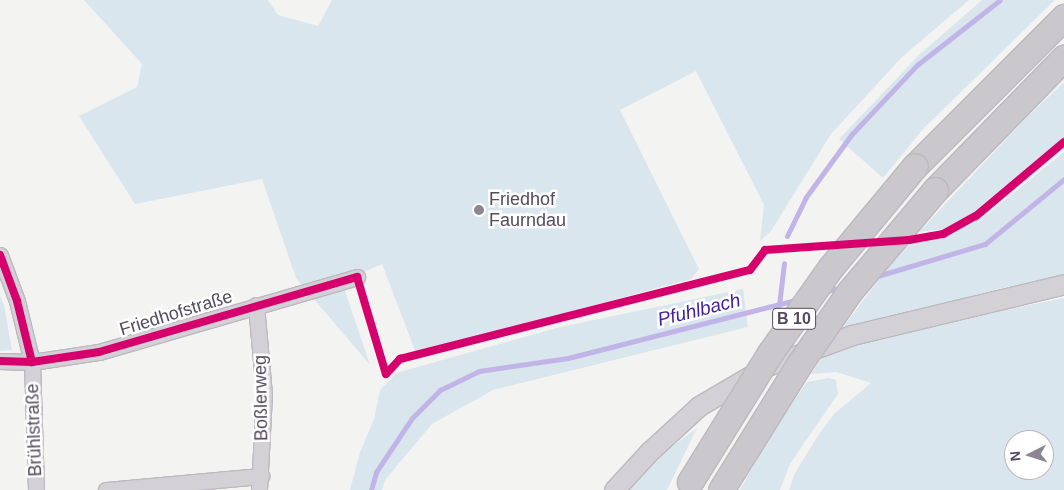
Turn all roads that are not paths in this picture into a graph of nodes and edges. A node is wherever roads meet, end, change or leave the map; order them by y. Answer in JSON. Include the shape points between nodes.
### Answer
{"nodes":[{"id":1,"x":1064,"y":17,"type":"edge"},
{"id":2,"x":1064,"y":58,"type":"edge"},
{"id":3,"x":0,"y":255,"type":"edge"},
{"id":4,"x":357,"y":277,"type":"dead end"},
{"id":5,"x":1064,"y":284,"type":"edge"},
{"id":6,"x":256,"y":305,"type":"junction"},
{"id":7,"x":0,"y":362,"type":"edge"},
{"id":8,"x":32,"y":362,"type":"junction"},
{"id":9,"x":260,"y":483,"type":"edge"},
{"id":10,"x":688,"y":486,"type":"edge"},
{"id":11,"x":36,"y":490,"type":"edge"},
{"id":12,"x":106,"y":490,"type":"edge"},
{"id":13,"x":614,"y":490,"type":"edge"},
{"id":14,"x":721,"y":490,"type":"edge"}],
"edges":[{"from":1,"to":10,"type":"highway","number":"B 10","bridge":true,"via":[[915,166],[820,282],[770,353]]},
{"from":2,"to":14,"type":"highway","number":"B 10","bridge":true,"via":[[935,190],[850,291],[800,363]]},
{"from":3,"to":8,"type":"street","name":"Brühlstraße","via":[[18,301]]},
{"from":4,"to":6,"type":"street","name":"Friedhofstraße"},
{"from":5,"to":13,"type":"street","via":[[852,335],[767,366],[699,406]]},
{"from":6,"to":8,"type":"street","name":"Friedhofstraße","via":[[99,352]]},
{"from":6,"to":9,"type":"street","name":"Boßlerweg","via":[[264,394]]},
{"from":7,"to":8,"type":"street","name":"Friedhofstraße"},
{"from":8,"to":11,"type":"street","name":"Brühlstraße"},
{"from":9,"to":12,"type":"street"}]}
